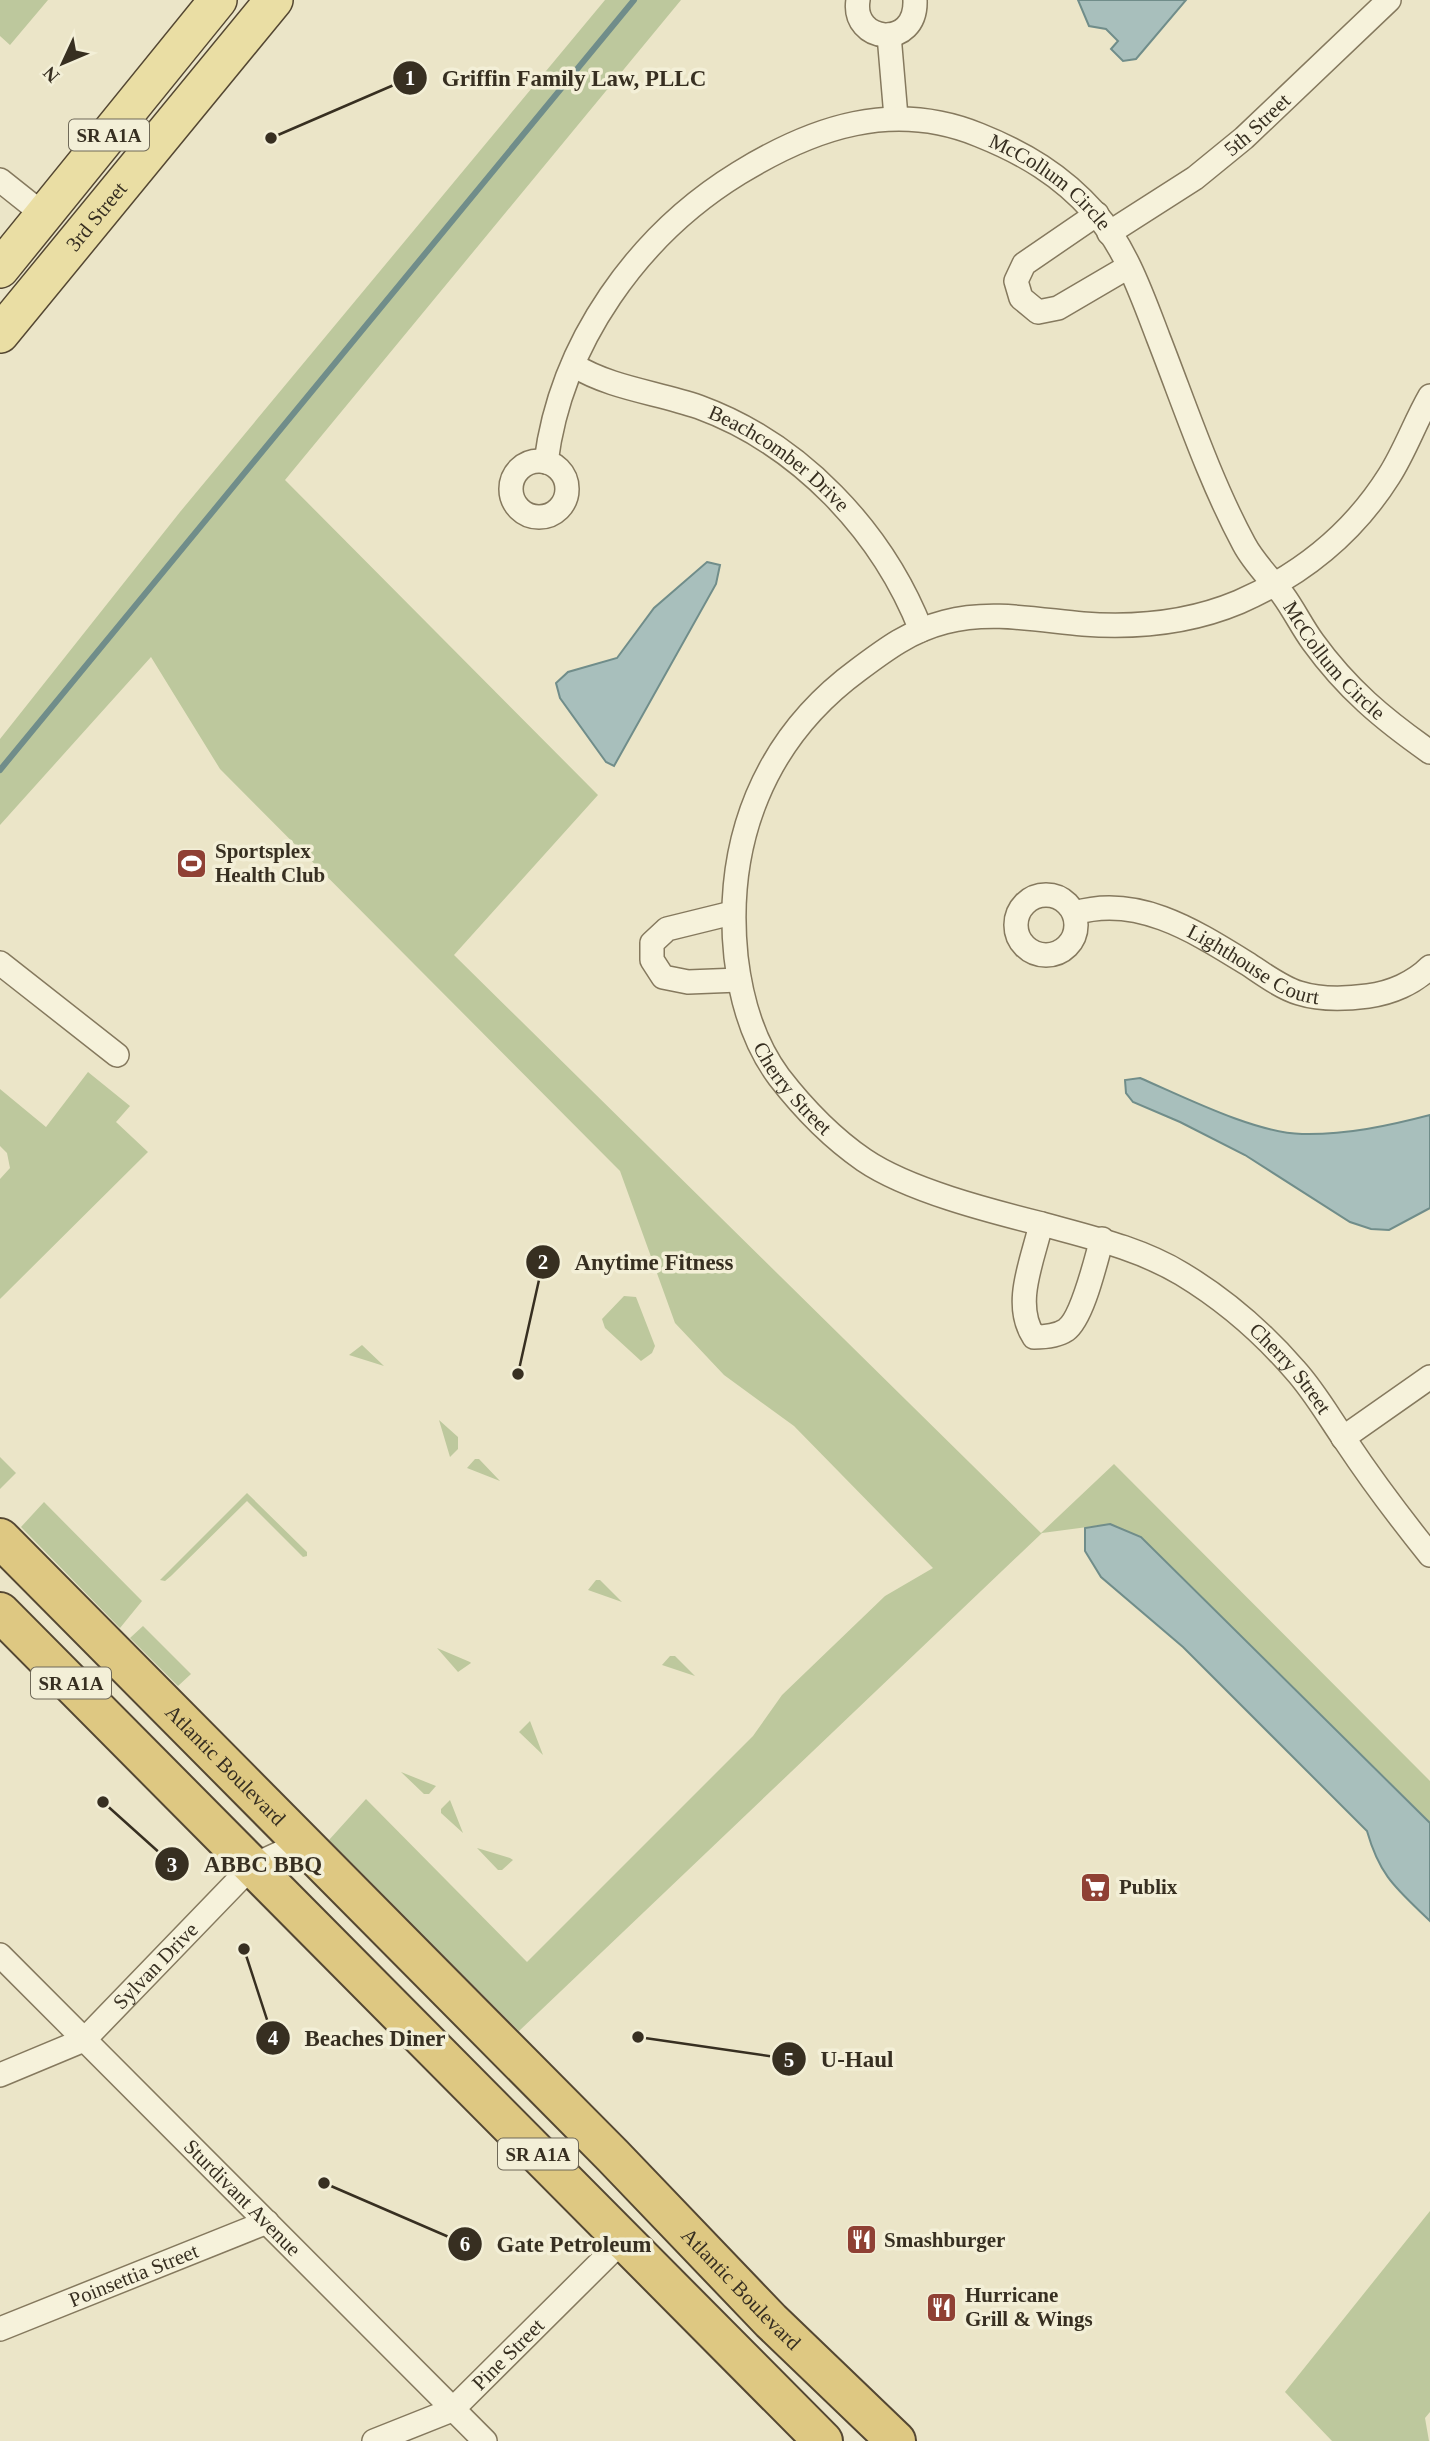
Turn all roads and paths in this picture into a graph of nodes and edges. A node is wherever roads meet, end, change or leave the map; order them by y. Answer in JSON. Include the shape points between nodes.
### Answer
{"nodes":[{"id":1,"x":218,"y":0,"type":"edge"},
{"id":2,"x":858,"y":0,"type":"edge"},
{"id":3,"x":915,"y":0,"type":"edge"},
{"id":4,"x":1389,"y":0,"type":"edge"},
{"id":5,"x":263,"y":4,"type":"edge"},
{"id":6,"x":889,"y":35,"type":"junction"},
{"id":7,"x":896,"y":117,"type":"junction"},
{"id":8,"x":0,"y":180,"type":"edge"},
{"id":9,"x":44,"y":215,"type":"junction"},
{"id":10,"x":1103,"y":224,"type":"junction"},
{"id":11,"x":76,"y":241,"type":"junction"},
{"id":12,"x":1128,"y":267,"type":"junction"},
{"id":13,"x":0,"y":269,"type":"edge"},
{"id":14,"x":0,"y":334,"type":"edge"},
{"id":15,"x":573,"y":365,"type":"junction"},
{"id":16,"x":1430,"y":396,"type":"edge"},
{"id":17,"x":546,"y":462,"type":"dead end"},
{"id":18,"x":1273,"y":583,"type":"junction"},
{"id":19,"x":921,"y":630,"type":"junction"},
{"id":20,"x":1430,"y":752,"type":"edge"},
{"id":21,"x":732,"y":913,"type":"junction"},
{"id":22,"x":1075,"y":913,"type":"dead end"},
{"id":23,"x":0,"y":963,"type":"edge"},
{"id":24,"x":1430,"y":967,"type":"edge"},
{"id":25,"x":739,"y":980,"type":"junction"},
{"id":26,"x":117,"y":1055,"type":"dead end"},
{"id":27,"x":1041,"y":1224,"type":"junction"},
{"id":28,"x":1102,"y":1239,"type":"junction"},
{"id":29,"x":1430,"y":1377,"type":"edge"},
{"id":30,"x":1343,"y":1438,"type":"junction"},
{"id":31,"x":0,"y":1538,"type":"edge"},
{"id":32,"x":1430,"y":1555,"type":"edge"},
{"id":33,"x":0,"y":1612,"type":"edge"},
{"id":34,"x":302,"y":1843,"type":"junction"},
{"id":35,"x":253,"y":1866,"type":"junction"},
{"id":36,"x":0,"y":1955,"type":"edge"},
{"id":37,"x":85,"y":2040,"type":"junction"},
{"id":38,"x":0,"y":2075,"type":"edge"},
{"id":39,"x":515,"y":2130,"type":"junction"},
{"id":40,"x":662,"y":2206,"type":"junction"},
{"id":41,"x":267,"y":2222,"type":"junction"},
{"id":42,"x":623,"y":2240,"type":"junction"},
{"id":43,"x":771,"y":2321,"type":"junction"},
{"id":44,"x":0,"y":2329,"type":"edge"},
{"id":45,"x":452,"y":2410,"type":"junction"},
{"id":46,"x":374,"y":2441,"type":"edge"},
{"id":47,"x":485,"y":2441,"type":"edge"},
{"id":48,"x":823,"y":2441,"type":"edge"},
{"id":49,"x":895,"y":2441,"type":"edge"}],
"edges":[{"from":1,"to":9,"type":"main road","name":"3rd Street","number":"SR A1A"},
{"from":2,"to":6,"type":"street","via":[[856,9],[862,23],[873,32]]},
{"from":3,"to":6,"type":"street","via":[[911,21],[905,29]]},
{"from":4,"to":10,"type":"street","name":"5th Street","via":[[1244,138],[1195,178]]},
{"from":5,"to":11,"type":"main road","name":"3rd Street","number":"SR A1A"},
{"from":6,"to":7,"type":"street"},
{"from":7,"to":10,"type":"street","name":"McCollum Circle","via":[[963,129],[1019,151],[1053,173]]},
{"from":7,"to":15,"type":"street","name":"McCollum Circle","via":[[852,124],[785,148],[720,185],[639,259],[595,318]]},
{"from":8,"to":9,"type":"street"},
{"from":9,"to":11,"type":"main road"},
{"from":9,"to":13,"type":"main road","name":"3rd Street","number":"SR A1A"},
{"from":10,"to":12,"type":"street","name":"McCollum Circle"},
{"from":10,"to":12,"type":"street","name":"5th Street","via":[[1024,264],[1016,281],[1021,298],[1038,312],[1058,307]]},
{"from":11,"to":14,"type":"main road","name":"3rd Street","number":"SR A1A"},
{"from":12,"to":18,"type":"street","name":"McCollum Circle","via":[[1244,545]]},
{"from":15,"to":17,"type":"street","name":"McCollum Circle","via":[[561,394]]},
{"from":15,"to":19,"type":"street","name":"Beachcomber Drive","via":[[615,385],[700,408],[735,423],[782,453],[828,489],[868,534],[908,597]]},
{"from":16,"to":18,"type":"street","name":"Cherry Street","via":[[1390,475],[1351,528],[1323,553]]},
{"from":18,"to":19,"type":"street","name":"Cherry Street","via":[[1195,618],[1116,626],[1007,617],[950,621]]},
{"from":18,"to":20,"type":"street","name":"McCollum Circle","via":[[1342,678],[1377,715]]},
{"from":19,"to":21,"type":"street","name":"Cherry Street","via":[[902,638],[845,679],[788,738],[762,780],[736,862]]},
{"from":21,"to":25,"type":"street","name":"Cherry Street"},
{"from":21,"to":25,"type":"street","via":[[667,929],[652,943],[652,960],[663,977],[688,982]]},
{"from":22,"to":24,"type":"street","name":"Lighthouse Court","via":[[1096,907],[1144,912],[1188,926],[1299,993],[1345,999],[1383,994],[1419,978]]},
{"from":23,"to":26,"type":"street"},
{"from":25,"to":27,"type":"street","name":"Cherry Street","via":[[750,1024],[776,1074],[820,1125],[867,1163],[940,1194]]},
{"from":27,"to":28,"type":"street","name":"Cherry Street"},
{"from":27,"to":28,"type":"street","via":[[1021,1308],[1034,1337],[1067,1329],[1078,1312]]},
{"from":28,"to":30,"type":"street","name":"Cherry Street","via":[[1178,1272],[1242,1316],[1298,1373]]},
{"from":29,"to":30,"type":"street"},
{"from":30,"to":32,"type":"street","name":"Cherry Street"},
{"from":31,"to":34,"type":"highway","name":"Atlantic Boulevard","number":"SR A1A"},
{"from":33,"to":35,"type":"highway","number":"SR A1A"},
{"from":34,"to":35,"type":"street","name":"Sylvan Drive"},
{"from":34,"to":40,"type":"highway","name":"Atlantic Boulevard","number":"SR A1A"},
{"from":35,"to":37,"type":"street","name":"Sylvan Drive"},
{"from":35,"to":39,"type":"highway","number":"SR A1A"},
{"from":36,"to":37,"type":"street","name":"Sturdivant Avenue"},
{"from":37,"to":38,"type":"street","name":"Sylvan Drive"},
{"from":37,"to":41,"type":"street","name":"Sturdivant Avenue"},
{"from":39,"to":40,"type":"highway","via":[[533,2129],[614,2204],[635,2210]]},
{"from":39,"to":42,"type":"highway","number":"SR A1A"},
{"from":40,"to":43,"type":"highway","name":"Atlantic Boulevard","number":"SR A1A"},
{"from":41,"to":44,"type":"street","name":"Poinsettia Street"},
{"from":41,"to":45,"type":"street","name":"Sturdivant Avenue"},
{"from":42,"to":43,"type":"highway","via":[[646,2232],[671,2241]]},
{"from":42,"to":45,"type":"street","name":"Pine Street"},
{"from":42,"to":48,"type":"highway","number":"SR A1A"},
{"from":43,"to":49,"type":"highway","name":"Atlantic Boulevard","number":"SR A1A"},
{"from":45,"to":46,"type":"street","name":"Pine Street"},
{"from":45,"to":47,"type":"street","name":"Sturdivant Avenue"}]}
